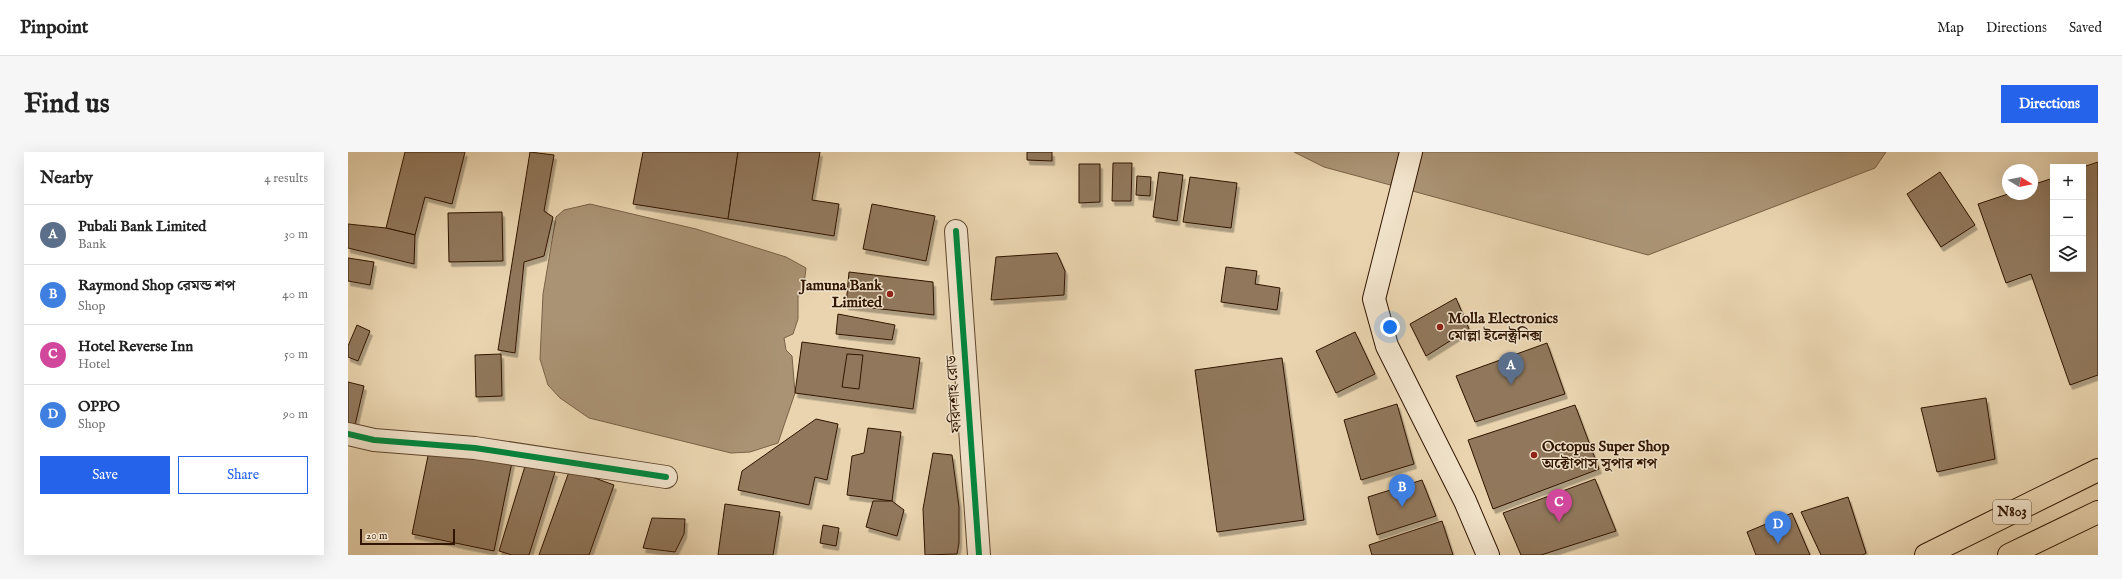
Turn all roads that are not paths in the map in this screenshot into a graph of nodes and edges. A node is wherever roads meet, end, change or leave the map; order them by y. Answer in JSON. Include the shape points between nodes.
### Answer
{"nodes":[{"id":1,"x":1411,"y":152,"type":"edge"},
{"id":2,"x":956,"y":231,"type":"dead end"},
{"id":3,"x":348,"y":434,"type":"edge"},
{"id":4,"x":2098,"y":470,"type":"edge"},
{"id":5,"x":666,"y":477,"type":"dead end"},
{"id":6,"x":2098,"y":512,"type":"edge"},
{"id":7,"x":979,"y":555,"type":"edge"},
{"id":8,"x":1488,"y":555,"type":"edge"},
{"id":9,"x":1926,"y":555,"type":"edge"},
{"id":10,"x":2009,"y":555,"type":"edge"}],
"edges":[{"from":1,"to":8,"type":"street","via":[[1374,299],[1387,346],[1465,501]]},
{"from":2,"to":7,"type":"street","name":"ফরিদশাহ রোড"},
{"from":3,"to":5,"type":"street","via":[[374,440],[475,448]]},
{"from":4,"to":9,"type":"highway","number":"N803"},
{"from":6,"to":10,"type":"highway","number":"N803"}]}
